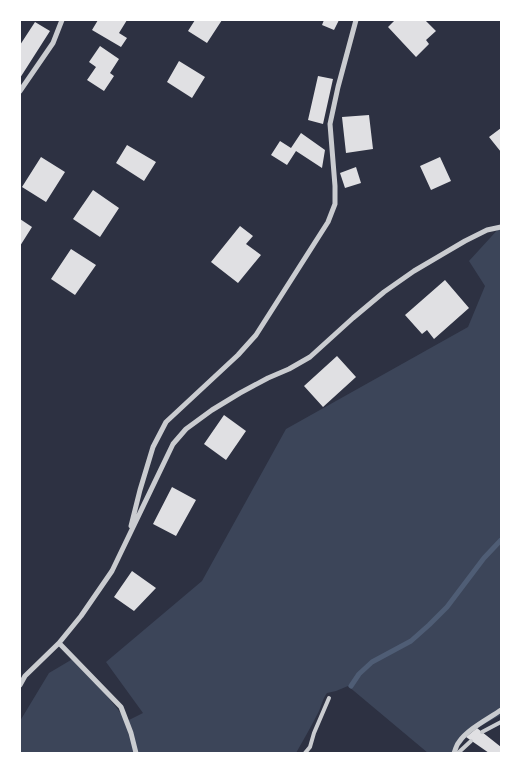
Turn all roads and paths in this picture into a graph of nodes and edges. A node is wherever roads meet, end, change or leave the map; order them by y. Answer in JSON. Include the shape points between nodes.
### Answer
{"nodes":[{"id":1,"x":62,"y":20,"type":"edge"},
{"id":2,"x":356,"y":20,"type":"edge"},
{"id":3,"x":20,"y":91,"type":"edge"},
{"id":4,"x":501,"y":227,"type":"edge"},
{"id":5,"x":128,"y":539,"type":"junction"},
{"id":6,"x":59,"y":643,"type":"junction"},
{"id":7,"x":20,"y":685,"type":"edge"},
{"id":8,"x":330,"y":698,"type":"dead end"},
{"id":9,"x":501,"y":710,"type":"edge"},
{"id":10,"x":501,"y":722,"type":"edge"},
{"id":11,"x":482,"y":732,"type":"dead end"},
{"id":12,"x":471,"y":741,"type":"dead end"},
{"id":13,"x":136,"y":753,"type":"edge"},
{"id":14,"x":305,"y":753,"type":"edge"},
{"id":15,"x":454,"y":753,"type":"edge"},
{"id":16,"x":458,"y":753,"type":"edge"}],
"edges":[{"from":1,"to":3,"type":"street","via":[[53,43]]},
{"from":2,"to":5,"type":"street","via":[[330,124],[335,204],[328,222],[256,335],[166,422],[153,447]]},
{"from":4,"to":5,"type":"street","via":[[465,241],[414,271],[378,297],[310,357],[240,393],[186,429],[172,444]]},
{"from":5,"to":6,"type":"street","via":[[112,571]]},
{"from":6,"to":7,"type":"street"},
{"from":6,"to":13,"type":"street","via":[[121,708]]},
{"from":8,"to":14,"type":"lane"},
{"from":9,"to":15,"type":"street","via":[[465,735]]},
{"from":10,"to":11,"type":"lane"},
{"from":12,"to":16,"type":"lane"}]}
